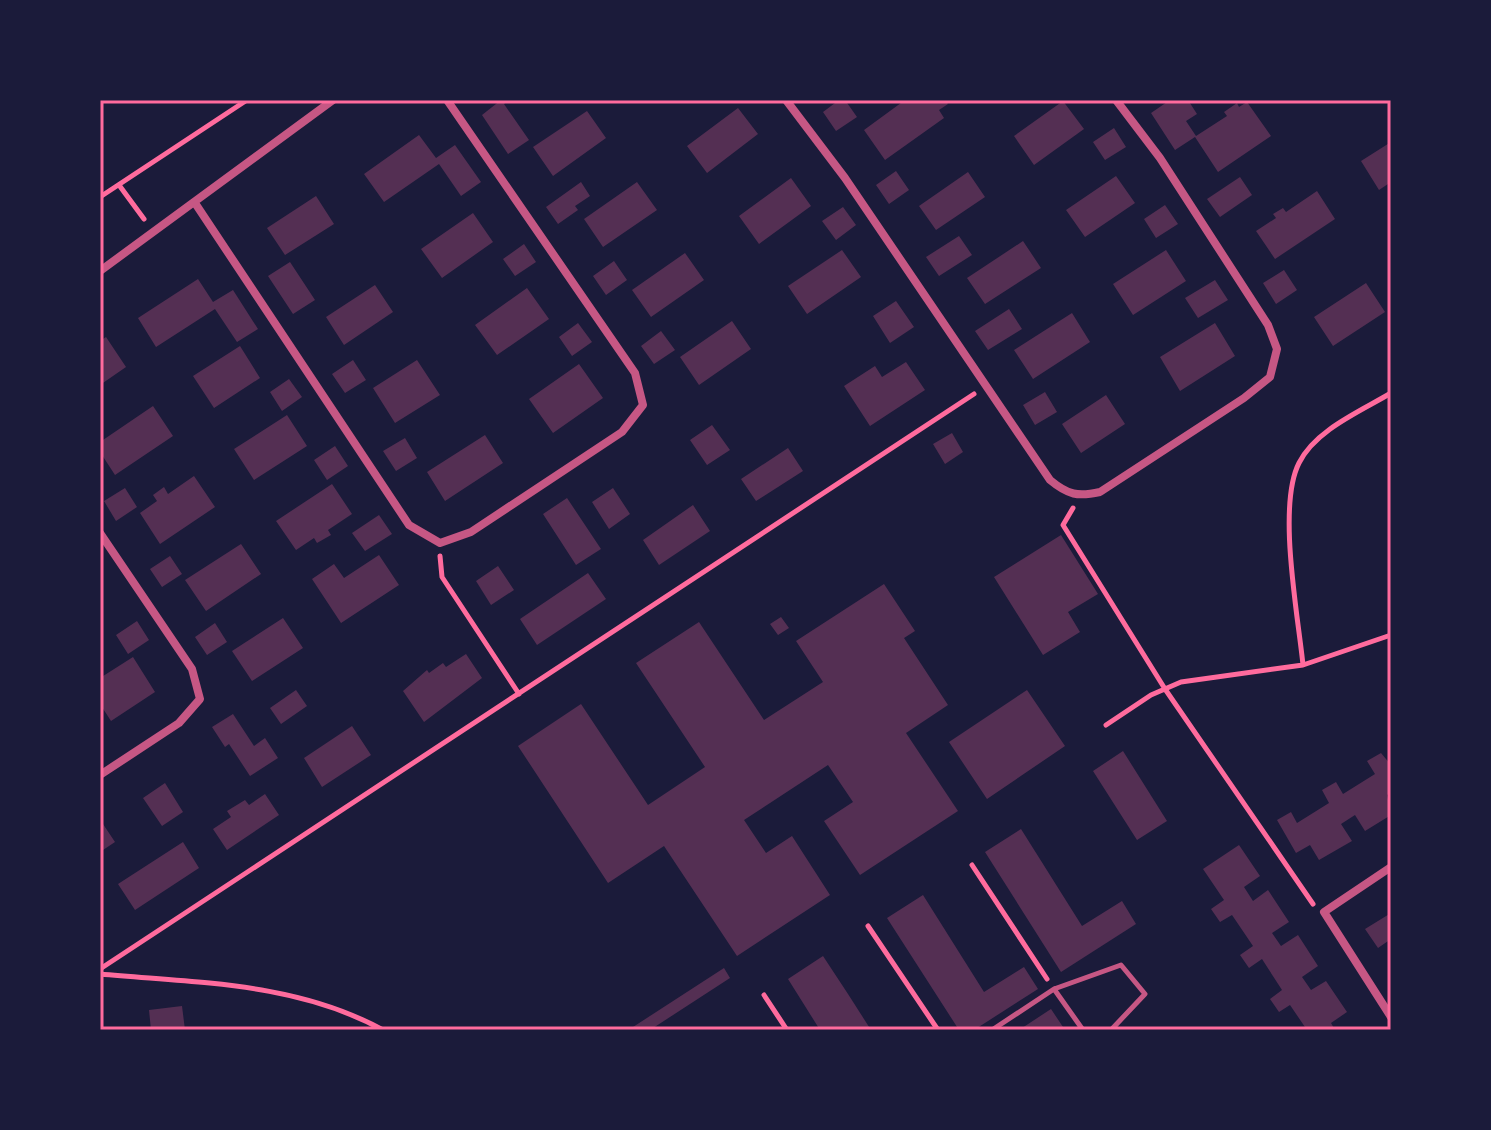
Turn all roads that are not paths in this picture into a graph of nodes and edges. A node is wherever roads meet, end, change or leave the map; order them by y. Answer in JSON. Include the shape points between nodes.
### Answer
{"nodes":[{"id":1,"x":333,"y":100,"type":"edge"},
{"id":2,"x":447,"y":100,"type":"edge"},
{"id":3,"x":786,"y":100,"type":"edge"},
{"id":4,"x":1116,"y":100,"type":"edge"},
{"id":5,"x":195,"y":203,"type":"junction"},
{"id":6,"x":100,"y":271,"type":"edge"},
{"id":7,"x":100,"y":533,"type":"edge"},
{"id":8,"x":100,"y":775,"type":"edge"},
{"id":9,"x":1391,"y":867,"type":"edge"},
{"id":10,"x":1054,"y":989,"type":"junction"},
{"id":11,"x":1391,"y":1017,"type":"edge"},
{"id":12,"x":992,"y":1030,"type":"edge"},
{"id":13,"x":1083,"y":1030,"type":"edge"},
{"id":14,"x":1111,"y":1030,"type":"edge"}],
"edges":[{"from":1,"to":5,"type":"street"},
{"from":2,"to":5,"type":"street","via":[[635,373],[643,405],[622,432],[471,532],[440,543],[409,525]]},
{"from":3,"to":4,"type":"street","via":[[1050,480],[1079,496],[1100,492],[1244,398],[1270,377],[1277,349],[1252,300]]},
{"from":5,"to":6,"type":"street"},
{"from":7,"to":8,"type":"street","via":[[192,669],[200,699],[179,723]]},
{"from":9,"to":11,"type":"street","via":[[1324,912]]},
{"from":10,"to":12,"type":"lane"},
{"from":10,"to":13,"type":"lane"},
{"from":10,"to":14,"type":"lane","via":[[1121,965],[1145,994]]}]}
